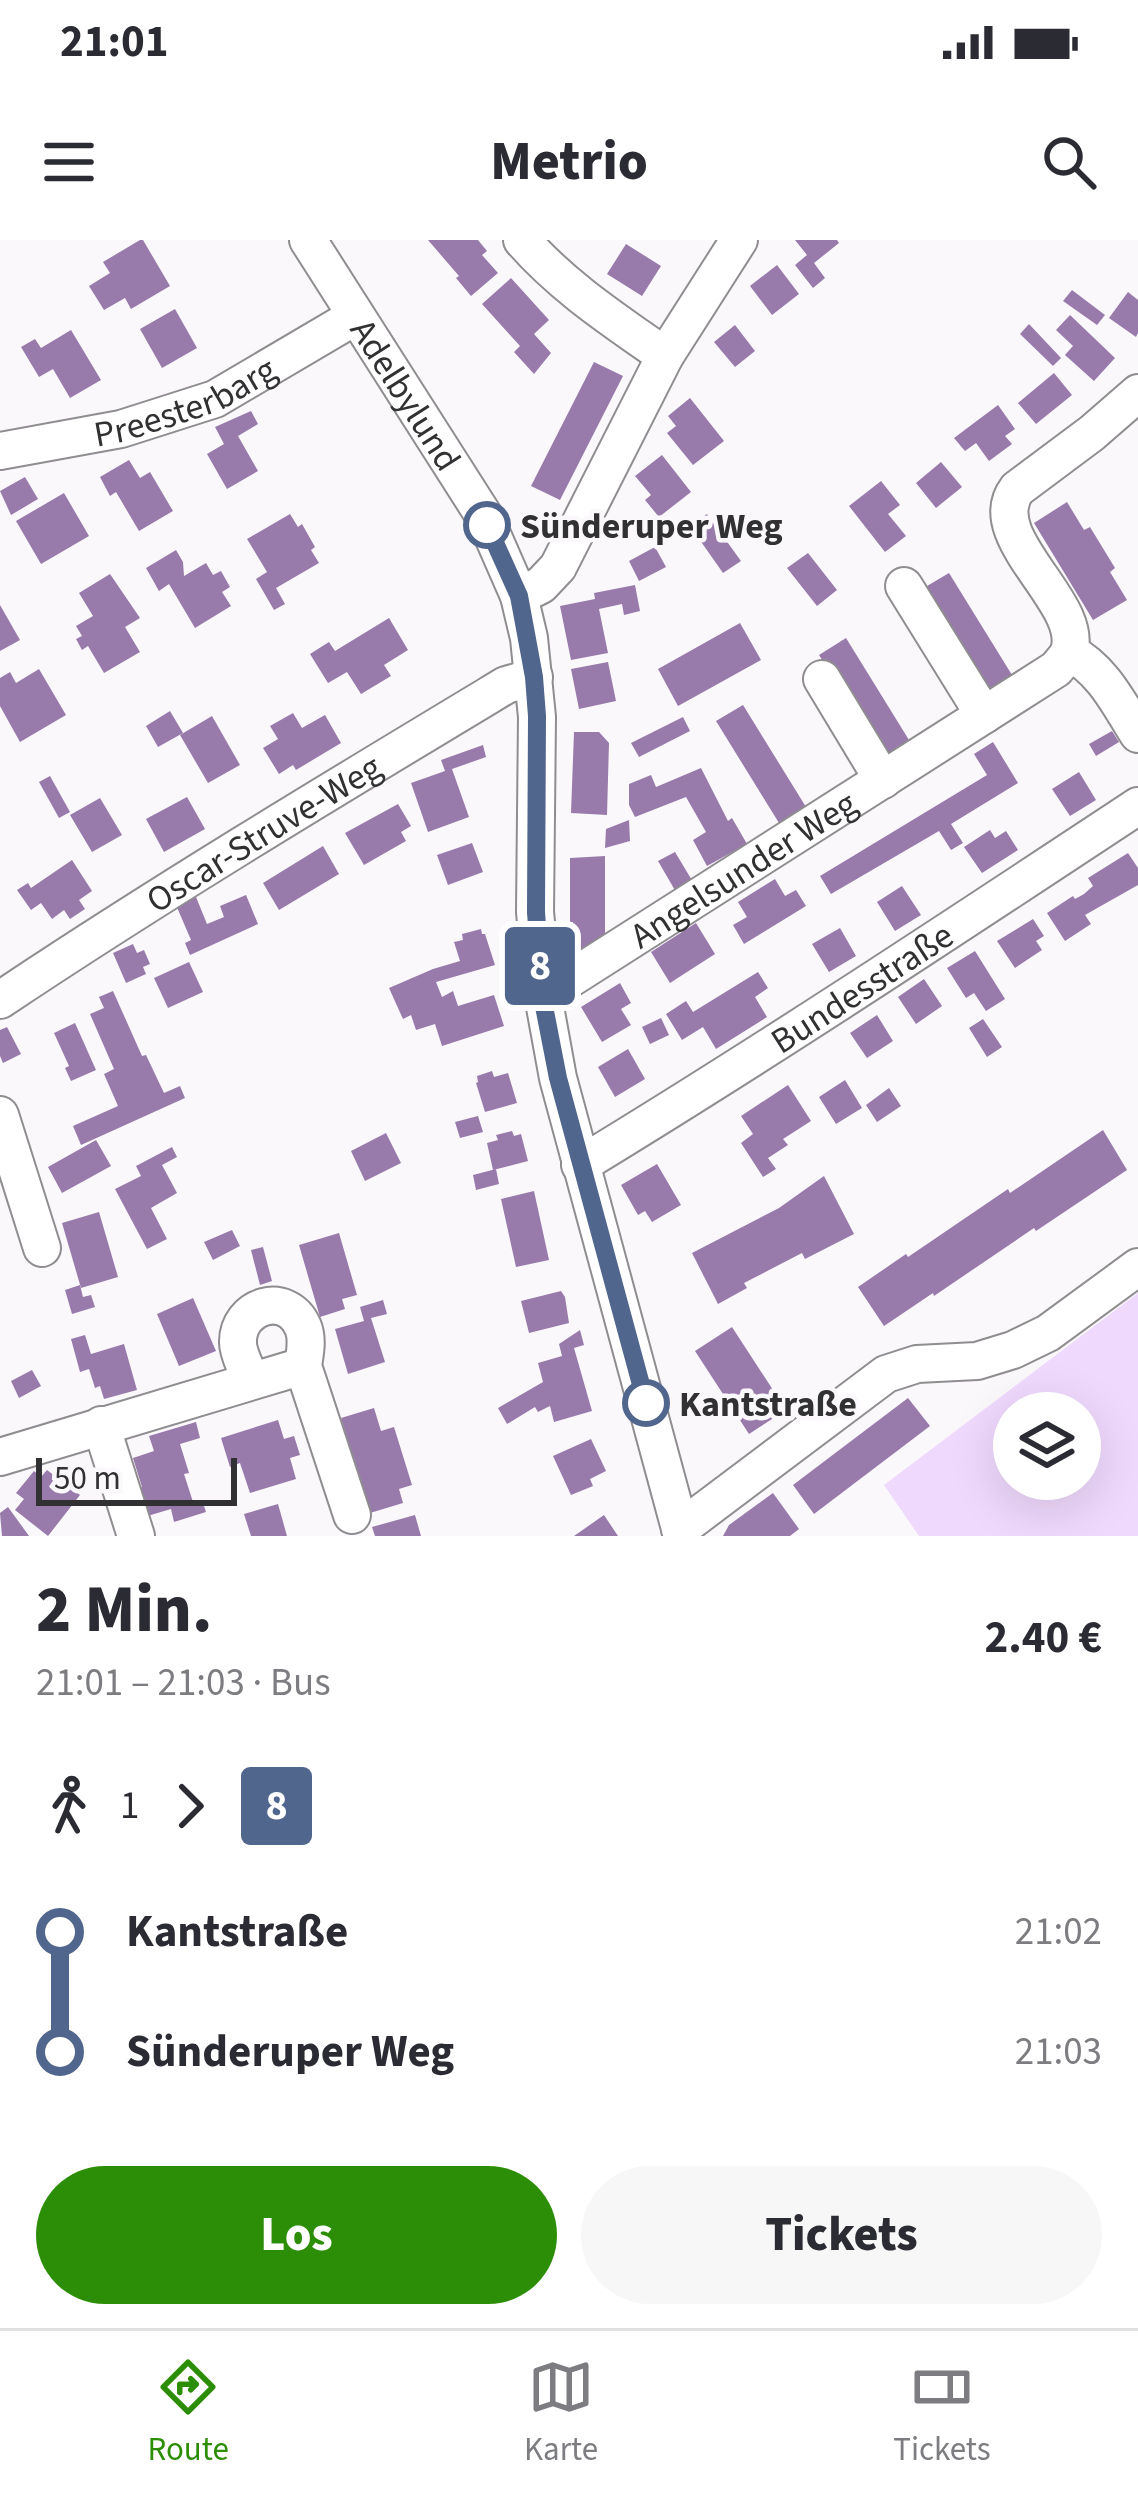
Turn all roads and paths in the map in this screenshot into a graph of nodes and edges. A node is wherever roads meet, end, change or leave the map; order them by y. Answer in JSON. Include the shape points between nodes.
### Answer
{"nodes":[{"id":1,"x":308,"y":240,"type":"edge"},
{"id":2,"x":522,"y":240,"type":"edge"},
{"id":3,"x":739,"y":240,"type":"edge"},
{"id":4,"x":356,"y":316,"type":"junction"},
{"id":5,"x":664,"y":356,"type":"junction"},
{"id":6,"x":1138,"y":393,"type":"edge"},
{"id":7,"x":0,"y":451,"type":"edge"},
{"id":8,"x":904,"y":586,"type":"dead end"},
{"id":9,"x":519,"y":596,"type":"junction"},
{"id":10,"x":1069,"y":652,"type":"junction"},
{"id":11,"x":534,"y":677,"type":"junction"},
{"id":12,"x":822,"y":679,"type":"dead end"},
{"id":13,"x":984,"y":715,"type":"junction"},
{"id":14,"x":1138,"y":734,"type":"edge"},
{"id":15,"x":884,"y":779,"type":"junction"},
{"id":16,"x":1138,"y":806,"type":"edge"},
{"id":17,"x":542,"y":996,"type":"junction"},
{"id":18,"x":0,"y":1000,"type":"edge"},
{"id":19,"x":0,"y":1114,"type":"edge"},
{"id":20,"x":580,"y":1165,"type":"junction"},
{"id":21,"x":42,"y":1248,"type":"dead end"},
{"id":22,"x":1138,"y":1267,"type":"edge"},
{"id":23,"x":303,"y":1366,"type":"junction"},
{"id":24,"x":250,"y":1380,"type":"junction"},
{"id":25,"x":101,"y":1425,"type":"junction"},
{"id":26,"x":0,"y":1456,"type":"edge"},
{"id":27,"x":352,"y":1515,"type":"dead end"},
{"id":28,"x":681,"y":1532,"type":"edge"},
{"id":29,"x":136,"y":1536,"type":"edge"}],
"edges":[{"from":1,"to":4,"type":"street","name":"Adelbylund"},
{"from":2,"to":5,"type":"street","via":[[588,302]]},
{"from":3,"to":5,"type":"street"},
{"from":4,"to":7,"type":"street","name":"Preesterbarg","via":[[215,399],[121,429]]},
{"from":4,"to":9,"type":"street","name":"Adelbylund","via":[[484,516]]},
{"from":5,"to":9,"type":"street","via":[[558,567]]},
{"from":6,"to":10,"type":"street","via":[[1009,500],[1008,524],[1059,608]]},
{"from":8,"to":13,"type":"street"},
{"from":9,"to":11,"type":"street","name":"Adelbylund"},
{"from":10,"to":13,"type":"street","name":"Angelsunder Weg"},
{"from":10,"to":14,"type":"street","via":[[1106,682]]},
{"from":11,"to":17,"type":"street","name":"Adelbylund"},
{"from":11,"to":18,"type":"street","name":"Oscar-Struve-Weg","via":[[506,685],[295,812]]},
{"from":12,"to":15,"type":"street","name":"Angelsunder Weg"},
{"from":13,"to":15,"type":"street","name":"Angelsunder Weg"},
{"from":15,"to":17,"type":"street","name":"Angelsunder Weg"},
{"from":16,"to":20,"type":"street","name":"Bundesstraße"},
{"from":17,"to":20,"type":"street","name":"Adelbylund"},
{"from":19,"to":21,"type":"street"},
{"from":20,"to":28,"type":"street","name":"Adelbylund"},
{"from":22,"to":28,"type":"street","via":[[1013,1350],[886,1374]]},
{"from":23,"to":24,"type":"street"},
{"from":23,"to":24,"type":"street","via":[[304,1328],[293,1312],[258,1307],[243,1320],[238,1343]]},
{"from":23,"to":27,"type":"street"},
{"from":24,"to":25,"type":"street"},
{"from":25,"to":26,"type":"street"},
{"from":25,"to":29,"type":"street"}]}
